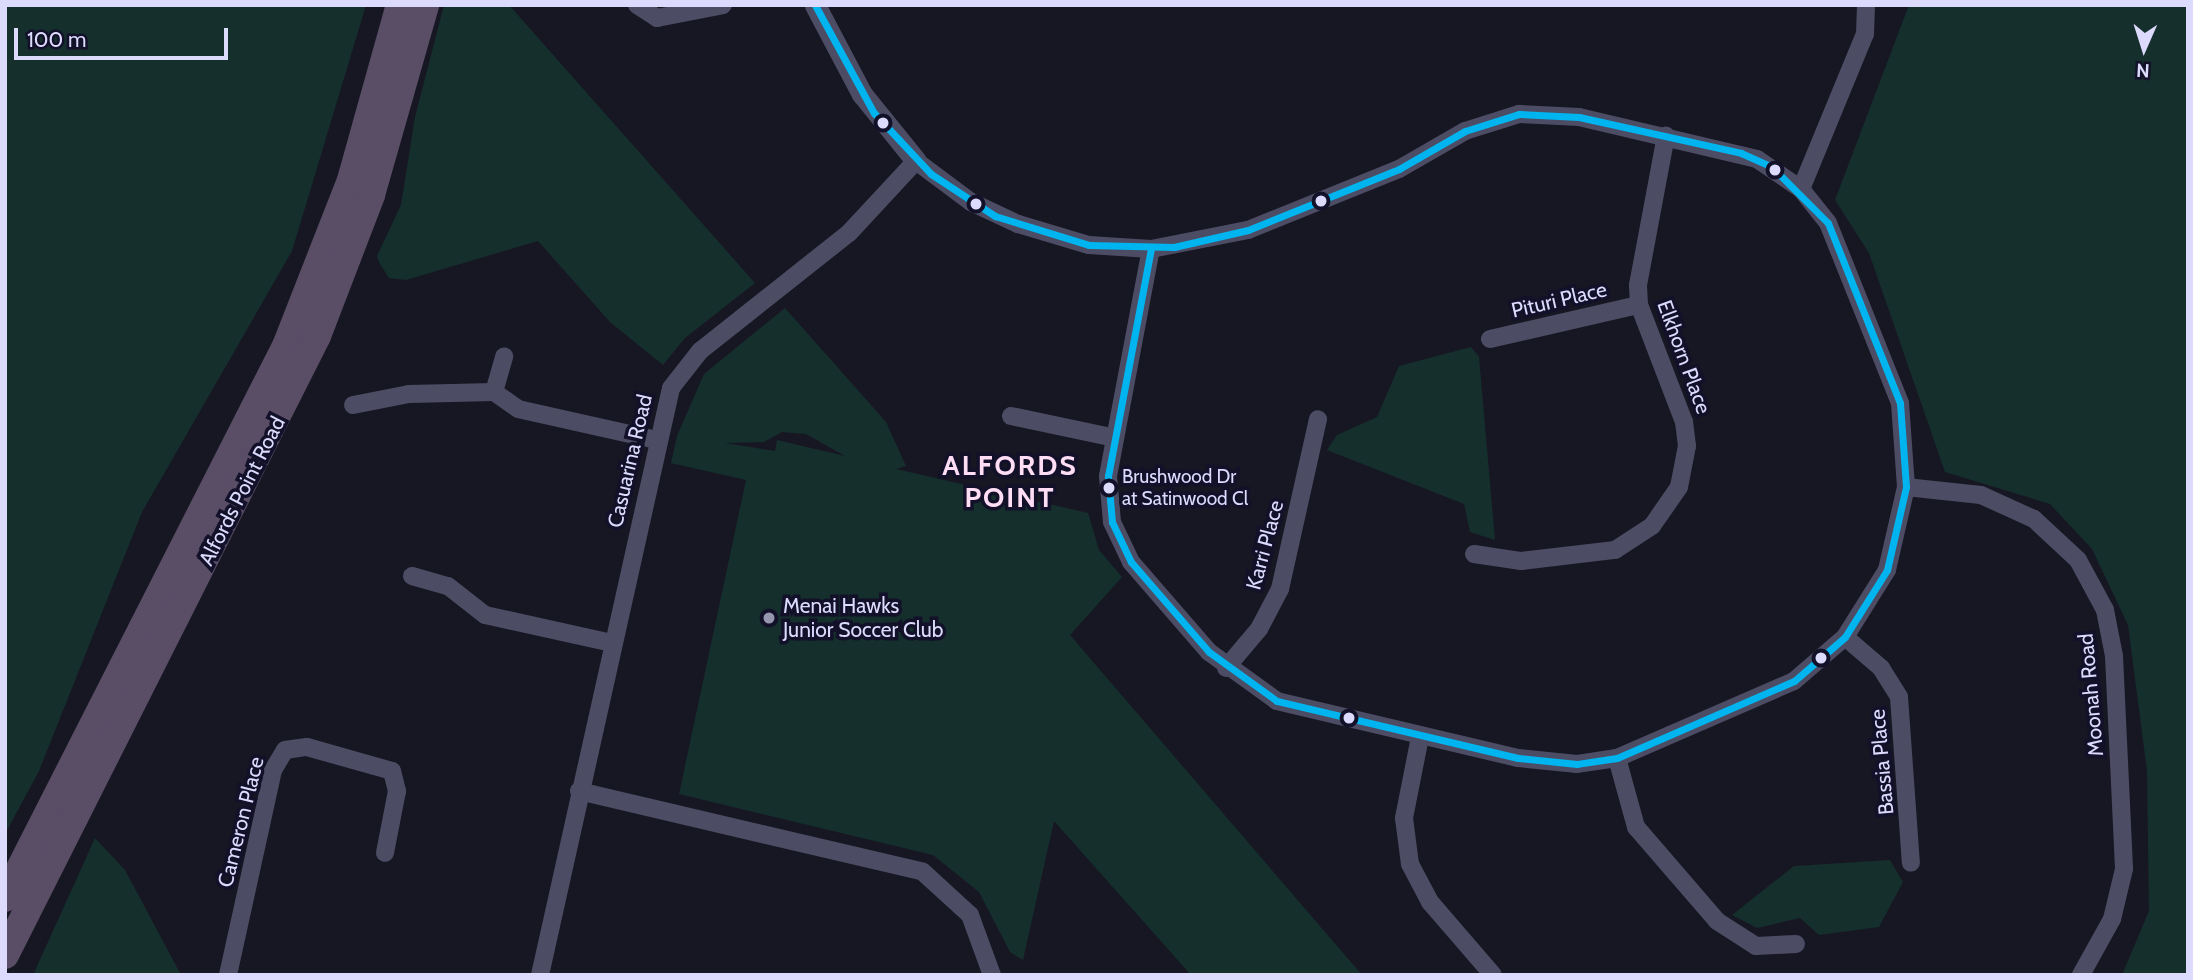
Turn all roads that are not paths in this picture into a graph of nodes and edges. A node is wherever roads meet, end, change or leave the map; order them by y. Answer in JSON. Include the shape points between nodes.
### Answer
{"nodes":[{"id":1,"x":400,"y":5,"type":"edge"},
{"id":2,"x":425,"y":5,"type":"edge"},
{"id":3,"x":637,"y":5,"type":"edge"},
{"id":4,"x":723,"y":5,"type":"edge"},
{"id":5,"x":815,"y":5,"type":"edge"},
{"id":6,"x":826,"y":5,"type":"edge"},
{"id":7,"x":1866,"y":5,"type":"edge"},
{"id":8,"x":830,"y":28,"type":"junction"},
{"id":9,"x":1666,"y":136,"type":"junction"},
{"id":10,"x":916,"y":161,"type":"junction"},
{"id":11,"x":1801,"y":189,"type":"junction"},
{"id":12,"x":1151,"y":249,"type":"junction"},
{"id":13,"x":1639,"y":305,"type":"junction"},
{"id":14,"x":1490,"y":339,"type":"dead end"},
{"id":15,"x":504,"y":356,"type":"dead end"},
{"id":16,"x":494,"y":392,"type":"junction"},
{"id":17,"x":353,"y":405,"type":"dead end"},
{"id":18,"x":1012,"y":416,"type":"dead end"},
{"id":19,"x":1318,"y":419,"type":"dead end"},
{"id":20,"x":1115,"y":438,"type":"junction"},
{"id":21,"x":657,"y":440,"type":"junction"},
{"id":22,"x":1906,"y":487,"type":"junction"},
{"id":23,"x":1474,"y":554,"type":"dead end"},
{"id":24,"x":412,"y":576,"type":"dead end"},
{"id":25,"x":1845,"y":636,"type":"junction"},
{"id":26,"x":612,"y":643,"type":"junction"},
{"id":27,"x":1226,"y":668,"type":"junction"},
{"id":28,"x":1420,"y":737,"type":"junction"},
{"id":29,"x":1617,"y":758,"type":"junction"},
{"id":30,"x":579,"y":791,"type":"junction"},
{"id":31,"x":384,"y":853,"type":"dead end"},
{"id":32,"x":1911,"y":863,"type":"dead end"},
{"id":33,"x":5,"y":898,"type":"edge"},
{"id":34,"x":1796,"y":944,"type":"dead end"},
{"id":35,"x":5,"y":955,"type":"edge"},
{"id":36,"x":543,"y":974,"type":"edge"},
{"id":37,"x":228,"y":975,"type":"edge"},
{"id":38,"x":992,"y":975,"type":"edge"},
{"id":39,"x":1493,"y":975,"type":"edge"},
{"id":40,"x":2081,"y":975,"type":"edge"}],
"edges":[{"from":1,"to":33,"type":"highway","name":"Alfords Point Road","via":[[351,180],[286,346]]},
{"from":2,"to":35,"type":"highway","name":"Alfords Point Road","via":[[371,195],[296,384]]},
{"from":3,"to":4,"type":"street","via":[[657,18]]},
{"from":5,"to":8,"type":"street"},
{"from":6,"to":8,"type":"street"},
{"from":7,"to":11,"type":"street","via":[[1867,27]]},
{"from":8,"to":10,"type":"street","via":[[862,94]]},
{"from":9,"to":11,"type":"street","via":[[1757,159]]},
{"from":9,"to":12,"type":"street","via":[[1561,113],[1500,118],[1399,169],[1248,230]]},
{"from":9,"to":13,"type":"street","name":"Elkhorn Place","via":[[1640,259]]},
{"from":10,"to":12,"type":"street","via":[[995,216],[1068,241]]},
{"from":10,"to":21,"type":"street","name":"Casuarina Road","via":[[849,233],[691,360],[671,388]]},
{"from":11,"to":22,"type":"street","via":[[1828,223],[1893,384],[1906,437]]},
{"from":12,"to":20,"type":"street"},
{"from":13,"to":14,"type":"street","name":"Pituri Place"},
{"from":13,"to":23,"type":"street","name":"Elkhorn Place","via":[[1687,435],[1682,477],[1668,506],[1636,539],[1594,556],[1506,561]]},
{"from":15,"to":16,"type":"street"},
{"from":16,"to":17,"type":"street","via":[[409,394]]},
{"from":16,"to":21,"type":"street","via":[[518,409]]},
{"from":18,"to":20,"type":"street"},
{"from":19,"to":27,"type":"street","name":"Karri Place","via":[[1280,589],[1259,629]]},
{"from":20,"to":27,"type":"street","via":[[1108,493],[1117,537],[1142,574]]},
{"from":21,"to":26,"type":"street","name":"Casuarina Road"},
{"from":22,"to":25,"type":"street","via":[[1887,570]]},
{"from":22,"to":40,"type":"street","name":"Moonah Road","via":[[1981,495],[2034,519],[2078,560],[2105,610],[2114,656],[2123,869],[2112,919]]},
{"from":24,"to":26,"type":"street","via":[[457,591],[485,615]]},
{"from":25,"to":29,"type":"street","via":[[1778,691]]},
{"from":25,"to":32,"type":"street","name":"Bassia Place","via":[[1881,668],[1899,697]]},
{"from":26,"to":30,"type":"street","name":"Casuarina Road"},
{"from":27,"to":28,"type":"street","via":[[1291,707]]},
{"from":28,"to":29,"type":"street","via":[[1541,762]]},
{"from":28,"to":39,"type":"street","via":[[1404,818],[1410,864],[1430,902]]},
{"from":29,"to":34,"type":"street","via":[[1636,827],[1717,921],[1756,946]]},
{"from":30,"to":36,"type":"street","name":"Casuarina Road"},
{"from":30,"to":38,"type":"street","via":[[915,869],[970,915]]},
{"from":31,"to":37,"type":"street","name":"Cameron Place","via":[[397,791],[392,771],[307,747],[285,750],[273,770]]}]}
